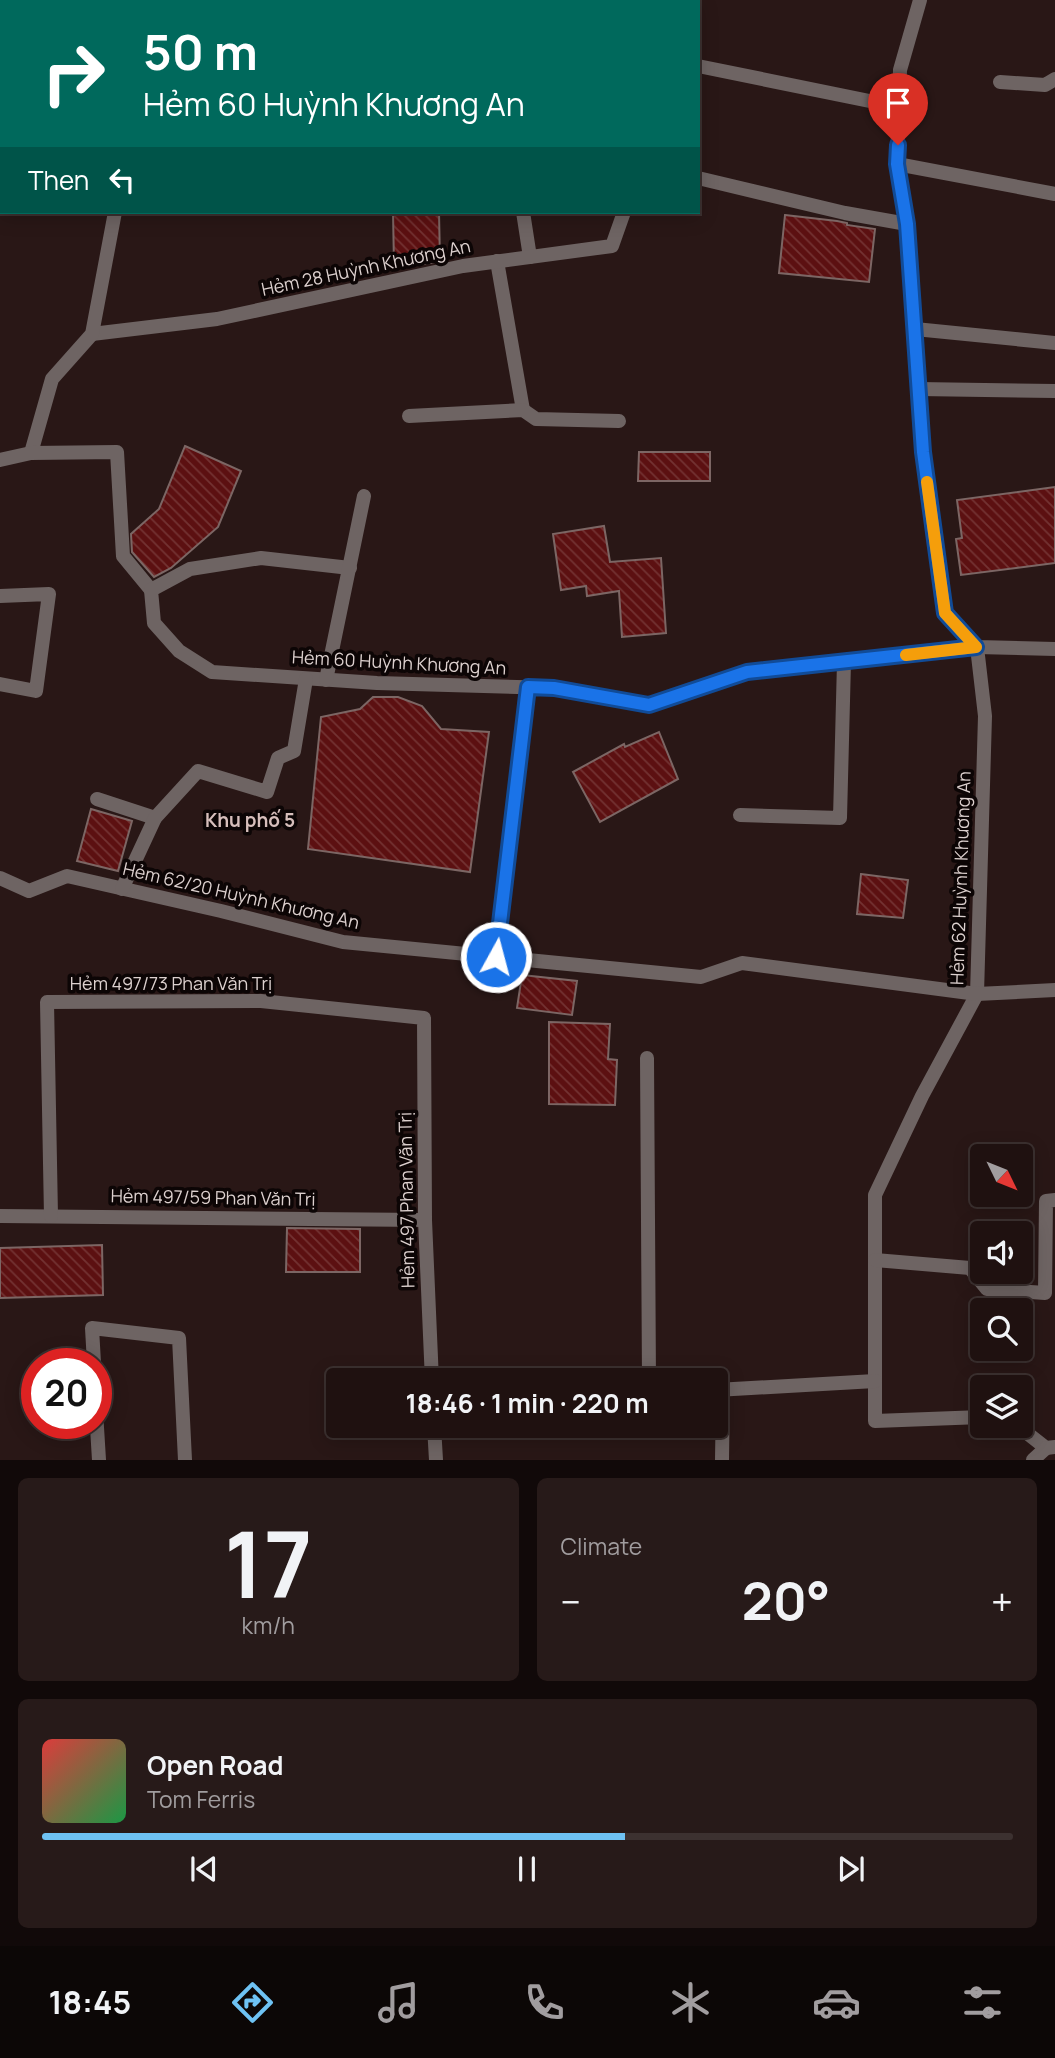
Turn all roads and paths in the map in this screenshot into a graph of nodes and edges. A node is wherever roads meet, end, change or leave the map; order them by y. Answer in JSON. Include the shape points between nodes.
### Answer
{"nodes":[{"id":1,"x":920,"y":0,"type":"edge"},
{"id":2,"x":700,"y":66,"type":"edge"},
{"id":3,"x":1055,"y":79,"type":"edge"},
{"id":4,"x":1000,"y":82,"type":"dead end"},
{"id":5,"x":899,"y":107,"type":"junction"},
{"id":6,"x":897,"y":164,"type":"junction"},
{"id":7,"x":700,"y":178,"type":"edge"},
{"id":8,"x":1055,"y":194,"type":"edge"},
{"id":9,"x":116,"y":214,"type":"edge"},
{"id":10,"x":523,"y":214,"type":"edge"},
{"id":11,"x":623,"y":214,"type":"edge"},
{"id":12,"x":907,"y":224,"type":"junction"},
{"id":13,"x":530,"y":257,"type":"junction"},
{"id":14,"x":497,"y":261,"type":"junction"},
{"id":15,"x":915,"y":329,"type":"junction"},
{"id":16,"x":92,"y":334,"type":"junction"},
{"id":17,"x":1055,"y":343,"type":"edge"},
{"id":18,"x":918,"y":389,"type":"junction"},
{"id":19,"x":1055,"y":391,"type":"edge"},
{"id":20,"x":523,"y":410,"type":"junction"},
{"id":21,"x":409,"y":416,"type":"dead end"},
{"id":22,"x":620,"y":421,"type":"dead end"},
{"id":23,"x":31,"y":453,"type":"junction"},
{"id":24,"x":0,"y":460,"type":"edge"},
{"id":25,"x":364,"y":496,"type":"dead end"},
{"id":26,"x":350,"y":568,"type":"junction"},
{"id":27,"x":151,"y":590,"type":"junction"},
{"id":28,"x":0,"y":596,"type":"edge"},
{"id":29,"x":976,"y":647,"type":"junction"},
{"id":30,"x":1055,"y":649,"type":"edge"},
{"id":31,"x":844,"y":662,"type":"junction"},
{"id":32,"x":306,"y":679,"type":"junction"},
{"id":33,"x":326,"y":680,"type":"junction"},
{"id":34,"x":0,"y":684,"type":"edge"},
{"id":35,"x":528,"y":687,"type":"junction"},
{"id":36,"x":97,"y":799,"type":"dead end"},
{"id":37,"x":740,"y":815,"type":"dead end"},
{"id":38,"x":155,"y":818,"type":"junction"},
{"id":39,"x":0,"y":878,"type":"edge"},
{"id":40,"x":122,"y":889,"type":"junction"},
{"id":41,"x":496,"y":957,"type":"junction"},
{"id":42,"x":1055,"y":989,"type":"edge"},
{"id":43,"x":977,"y":994,"type":"junction"},
{"id":44,"x":424,"y":1018,"type":"joint"},
{"id":45,"x":647,"y":1058,"type":"dead end"},
{"id":46,"x":1055,"y":1200,"type":"edge"},
{"id":47,"x":0,"y":1216,"type":"edge"},
{"id":48,"x":51,"y":1216,"type":"junction"},
{"id":49,"x":425,"y":1220,"type":"junction"},
{"id":50,"x":874,"y":1260,"type":"junction"},
{"id":51,"x":93,"y":1348,"type":"edge"},
{"id":52,"x":431,"y":1368,"type":"edge"},
{"id":53,"x":649,"y":1368,"type":"edge"},
{"id":54,"x":875,"y":1381,"type":"junction"},
{"id":55,"x":728,"y":1389,"type":"edge"},
{"id":56,"x":970,"y":1417,"type":"edge"},
{"id":57,"x":1033,"y":1436,"type":"edge"},
{"id":58,"x":435,"y":1438,"type":"edge"},
{"id":59,"x":721,"y":1438,"type":"edge"},
{"id":60,"x":98,"y":1439,"type":"edge"},
{"id":61,"x":1051,"y":1448,"type":"edge"},
{"id":62,"x":99,"y":1460,"type":"edge"},
{"id":63,"x":186,"y":1460,"type":"edge"},
{"id":64,"x":436,"y":1460,"type":"edge"},
{"id":65,"x":722,"y":1460,"type":"edge"},
{"id":66,"x":1033,"y":1460,"type":"edge"}],
"edges":[{"from":1,"to":5,"type":"street","via":[[900,70]]},
{"from":2,"to":5,"type":"street"},
{"from":3,"to":4,"type":"street","via":[[1045,85]]},
{"from":5,"to":6,"type":"street"},
{"from":6,"to":8,"type":"street"},
{"from":6,"to":12,"type":"street"},
{"from":7,"to":12,"type":"street"},
{"from":9,"to":16,"type":"street"},
{"from":10,"to":13,"type":"street"},
{"from":11,"to":13,"type":"street","name":"Hẻm 28 Huỳnh Khương An","via":[[612,246]]},
{"from":12,"to":15,"type":"street"},
{"from":13,"to":14,"type":"street","name":"Hẻm 28 Huỳnh Khương An"},
{"from":14,"to":16,"type":"street","name":"Hẻm 28 Huỳnh Khương An","via":[[218,319]]},
{"from":14,"to":20,"type":"street"},
{"from":15,"to":17,"type":"street"},
{"from":15,"to":18,"type":"street"},
{"from":16,"to":23,"type":"street","via":[[52,379]]},
{"from":18,"to":19,"type":"street"},
{"from":18,"to":29,"type":"street","via":[[945,613]]},
{"from":20,"to":21,"type":"street"},
{"from":20,"to":22,"type":"street","via":[[536,419]]},
{"from":23,"to":24,"type":"street"},
{"from":23,"to":27,"type":"street","via":[[117,452],[123,556]]},
{"from":25,"to":26,"type":"street"},
{"from":26,"to":27,"type":"street","via":[[261,558],[190,569]]},
{"from":26,"to":33,"type":"street"},
{"from":27,"to":32,"type":"street","name":"Hẻm 60 Huỳnh Khương An","via":[[154,623],[179,651],[212,672]]},
{"from":28,"to":34,"type":"street","via":[[49,594],[36,691]]},
{"from":29,"to":30,"type":"street","name":"Hẻm 60 Huỳnh Khương An"},
{"from":29,"to":31,"type":"street","name":"Hẻm 60 Huỳnh Khương An"},
{"from":29,"to":43,"type":"street","name":"Hẻm 62 Huỳnh Khương An","via":[[985,716]]},
{"from":31,"to":35,"type":"street","name":"Hẻm 60 Huỳnh Khương An","via":[[747,672],[649,705]]},
{"from":31,"to":37,"type":"street","via":[[840,818]]},
{"from":32,"to":33,"type":"street","name":"Hẻm 60 Huỳnh Khương An"},
{"from":32,"to":38,"type":"street","via":[[295,751],[278,758],[267,792],[198,771]]},
{"from":33,"to":35,"type":"street","name":"Hẻm 60 Huỳnh Khương An"},
{"from":35,"to":41,"type":"street"},
{"from":36,"to":38,"type":"street"},
{"from":38,"to":40,"type":"street"},
{"from":39,"to":40,"type":"street","name":"Hẻm 62/20 Huỳnh Khương An","via":[[29,891],[67,876]]},
{"from":40,"to":41,"type":"street","name":"Hẻm 62/20 Huỳnh Khương An","via":[[343,943]]},
{"from":41,"to":43,"type":"street","name":"Hẻm 62/20 Huỳnh Khương An","via":[[701,977],[742,963]]},
{"from":42,"to":43,"type":"street","name":"Hẻm 62/20 Huỳnh Khương An"},
{"from":43,"to":50,"type":"street","name":"Hẻm 62 Huỳnh Khương An","via":[[875,1195]]},
{"from":44,"to":48,"type":"street","name":"Hẻm 497/73 Phan Văn Trị","via":[[261,1001],[47,1002]]},
{"from":44,"to":49,"type":"street","name":"Hẻm 497 Phan Văn Trị"},
{"from":45,"to":53,"type":"street"},
{"from":46,"to":50,"type":"street","via":[[1046,1201],[1045,1293],[987,1289],[970,1268]]},
{"from":47,"to":48,"type":"street","name":"Hẻm 497/59 Phan Văn Trị"},
{"from":48,"to":49,"type":"street","name":"Hẻm 497/59 Phan Văn Trị"},
{"from":49,"to":52,"type":"street","name":"Hẻm 497 Phan Văn Trị"},
{"from":50,"to":54,"type":"street","name":"Hẻm 62 Huỳnh Khương An"},
{"from":51,"to":63,"type":"street","via":[[92,1328],[179,1338]]},
{"from":54,"to":55,"type":"street"},
{"from":54,"to":56,"type":"street","name":"Hẻm 62 Huỳnh Khương An","via":[[875,1421]]},
{"from":57,"to":61,"type":"street"},
{"from":58,"to":64,"type":"street"},
{"from":59,"to":65,"type":"street"},
{"from":60,"to":62,"type":"street"},
{"from":61,"to":66,"type":"street"}]}
